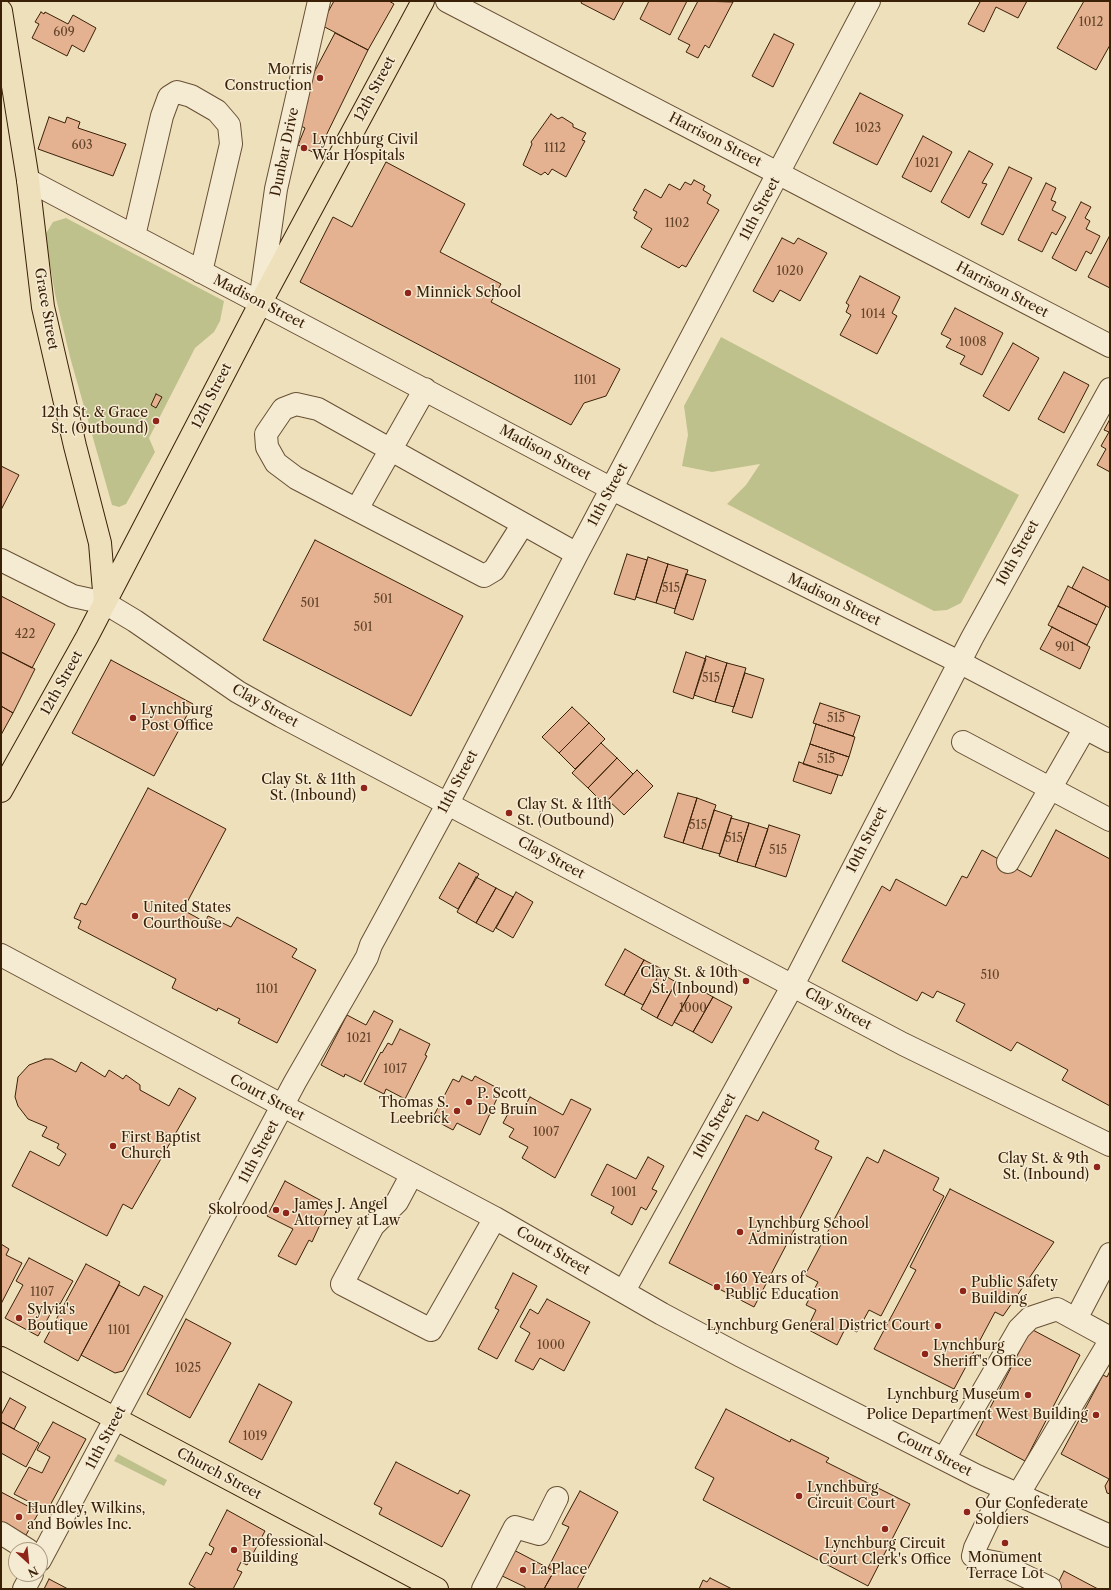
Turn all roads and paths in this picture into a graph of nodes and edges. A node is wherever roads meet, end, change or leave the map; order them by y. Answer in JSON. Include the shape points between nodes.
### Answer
{"nodes":[{"id":1,"x":320,"y":1,"type":"edge"},
{"id":2,"x":423,"y":1,"type":"edge"},
{"id":3,"x":447,"y":1,"type":"edge"},
{"id":4,"x":869,"y":1,"type":"edge"},
{"id":5,"x":1,"y":11,"type":"edge"},
{"id":6,"x":779,"y":173,"type":"junction"},
{"id":7,"x":28,"y":180,"type":"junction"},
{"id":8,"x":134,"y":236,"type":"junction"},
{"id":9,"x":201,"y":272,"type":"junction"},
{"id":10,"x":260,"y":304,"type":"junction"},
{"id":11,"x":1110,"y":346,"type":"edge"},
{"id":12,"x":425,"y":389,"type":"junction"},
{"id":13,"x":1110,"y":389,"type":"edge"},
{"id":14,"x":391,"y":450,"type":"junction"},
{"id":15,"x":612,"y":489,"type":"junction"},
{"id":16,"x":357,"y":509,"type":"junction"},
{"id":17,"x":522,"y":524,"type":"junction"},
{"id":18,"x":577,"y":554,"type":"junction"},
{"id":19,"x":1,"y":560,"type":"edge"},
{"id":20,"x":105,"y":602,"type":"junction"},
{"id":21,"x":959,"y":662,"type":"junction"},
{"id":22,"x":1085,"y":728,"type":"junction"},
{"id":23,"x":1110,"y":741,"type":"edge"},
{"id":24,"x":963,"y":742,"type":"dead end"},
{"id":25,"x":1050,"y":788,"type":"junction"},
{"id":26,"x":1,"y":791,"type":"edge"},
{"id":27,"x":448,"y":804,"type":"junction"},
{"id":28,"x":1110,"y":820,"type":"edge"},
{"id":29,"x":1008,"y":862,"type":"dead end"},
{"id":30,"x":1,"y":955,"type":"edge"},
{"id":31,"x":793,"y":985,"type":"junction"},
{"id":32,"x":283,"y":1106,"type":"junction"},
{"id":33,"x":1110,"y":1145,"type":"edge"},
{"id":34,"x":412,"y":1174,"type":"junction"},
{"id":35,"x":495,"y":1218,"type":"junction"},
{"id":36,"x":1110,"y":1254,"type":"edge"},
{"id":37,"x":624,"y":1291,"type":"junction"},
{"id":38,"x":1076,"y":1319,"type":"junction"},
{"id":39,"x":1110,"y":1338,"type":"edge"},
{"id":40,"x":1110,"y":1341,"type":"edge"},
{"id":41,"x":1,"y":1358,"type":"edge"},
{"id":42,"x":116,"y":1419,"type":"junction"},
{"id":43,"x":944,"y":1460,"type":"junction"},
{"id":44,"x":1012,"y":1492,"type":"junction"},
{"id":45,"x":557,"y":1498,"type":"dead end"},
{"id":46,"x":1,"y":1533,"type":"edge"},
{"id":47,"x":1110,"y":1536,"type":"edge"},
{"id":48,"x":13,"y":1542,"type":"edge"},
{"id":49,"x":46,"y":1542,"type":"edge"},
{"id":50,"x":1050,"y":1588,"type":"edge"},
{"id":51,"x":437,"y":1589,"type":"edge"},
{"id":52,"x":483,"y":1589,"type":"edge"}],
"edges":[{"from":1,"to":10,"type":"street","name":"Dunbar Drive","via":[[276,189]]},
{"from":2,"to":10,"type":"main road","name":"12th Street"},
{"from":3,"to":6,"type":"street","name":"Harrison Street"},
{"from":4,"to":6,"type":"street","name":"11th Street"},
{"from":5,"to":7,"type":"main road","name":"Grace Street"},
{"from":6,"to":11,"type":"street","name":"Harrison Street"},
{"from":6,"to":15,"type":"street","name":"11th Street"},
{"from":7,"to":8,"type":"street","name":"Madison Street"},
{"from":7,"to":20,"type":"main road","name":"Grace Street","via":[[43,307],[100,542]]},
{"from":8,"to":9,"type":"street","name":"Madison Street"},
{"from":8,"to":9,"type":"street","via":[[162,116],[169,97],[177,92],[191,96],[217,111],[229,125],[231,144]]},
{"from":9,"to":10,"type":"street","name":"Madison Street"},
{"from":10,"to":12,"type":"street","name":"Madison Street"},
{"from":10,"to":20,"type":"main road","name":"12th Street"},
{"from":12,"to":14,"type":"street"},
{"from":12,"to":15,"type":"street","name":"Madison Street"},
{"from":13,"to":21,"type":"street","name":"10th Street"},
{"from":14,"to":16,"type":"street"},
{"from":14,"to":16,"type":"street","via":[[318,409],[296,404],[283,410],[266,434],[267,448],[276,463],[296,478]]},
{"from":14,"to":17,"type":"street"},
{"from":15,"to":18,"type":"street","name":"11th Street"},
{"from":15,"to":21,"type":"street","name":"Madison Street"},
{"from":16,"to":17,"type":"street","via":[[484,576],[494,570]]},
{"from":17,"to":18,"type":"street"},
{"from":18,"to":27,"type":"street","name":"11th Street"},
{"from":19,"to":20,"type":"street","name":"Clay Street","via":[[73,596]]},
{"from":20,"to":26,"type":"main road","name":"12th Street"},
{"from":20,"to":27,"type":"street","name":"Clay Street","via":[[238,692]]},
{"from":21,"to":22,"type":"street","name":"Madison Street"},
{"from":21,"to":31,"type":"street","name":"10th Street"},
{"from":22,"to":23,"type":"street","name":"Madison Street"},
{"from":22,"to":25,"type":"street"},
{"from":24,"to":25,"type":"street"},
{"from":25,"to":28,"type":"street"},
{"from":25,"to":29,"type":"street"},
{"from":27,"to":31,"type":"street","name":"Clay Street"},
{"from":27,"to":32,"type":"street","name":"11th Street","via":[[371,945],[367,957]]},
{"from":30,"to":32,"type":"street","name":"Court Street"},
{"from":31,"to":33,"type":"street","name":"Clay Street","via":[[903,1044]]},
{"from":31,"to":37,"type":"street","name":"10th Street"},
{"from":32,"to":34,"type":"street","name":"Court Street"},
{"from":32,"to":42,"type":"street","name":"11th Street"},
{"from":34,"to":35,"type":"street","name":"Court Street"},
{"from":34,"to":35,"type":"street","via":[[397,1202],[373,1226],[342,1284],[431,1330]]},
{"from":35,"to":37,"type":"street","name":"Court Street"},
{"from":36,"to":38,"type":"street"},
{"from":37,"to":43,"type":"street","name":"Court Street","via":[[668,1318]]},
{"from":38,"to":39,"type":"street"},
{"from":38,"to":43,"type":"street","via":[[1056,1309],[1030,1318],[1019,1329]]},
{"from":40,"to":44,"type":"street"},
{"from":41,"to":42,"type":"main road","name":"Church Street"},
{"from":42,"to":49,"type":"street","name":"11th Street"},
{"from":42,"to":51,"type":"main road","name":"Church Street"},
{"from":43,"to":44,"type":"street","name":"Court Street"},
{"from":44,"to":47,"type":"street","name":"Court Street"},
{"from":44,"to":50,"type":"street","via":[[993,1510],[975,1548],[974,1556]]},
{"from":45,"to":52,"type":"street","via":[[539,1534],[515,1527]]},
{"from":46,"to":48,"type":"street"}]}
